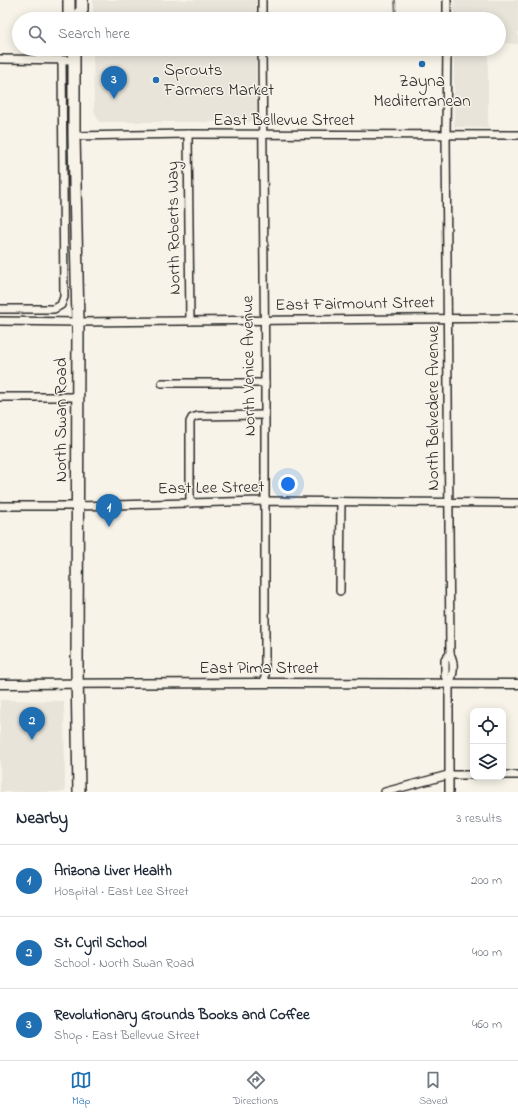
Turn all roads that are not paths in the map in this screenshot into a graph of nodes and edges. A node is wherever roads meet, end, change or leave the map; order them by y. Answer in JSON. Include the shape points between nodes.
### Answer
{"nodes":[{"id":1,"x":69,"y":0,"type":"edge"},
{"id":2,"x":82,"y":0,"type":"edge"},
{"id":3,"x":262,"y":0,"type":"edge"},
{"id":4,"x":447,"y":0,"type":"edge"},
{"id":5,"x":69,"y":12,"type":"edge"},
{"id":6,"x":80,"y":12,"type":"edge"},
{"id":7,"x":262,"y":12,"type":"edge"},
{"id":8,"x":447,"y":12,"type":"edge"},
{"id":9,"x":70,"y":56,"type":"edge"},
{"id":10,"x":74,"y":56,"type":"edge"},
{"id":11,"x":262,"y":56,"type":"edge"},
{"id":12,"x":447,"y":56,"type":"edge"},
{"id":13,"x":0,"y":59,"type":"edge"},
{"id":14,"x":62,"y":60,"type":"junction"},
{"id":15,"x":188,"y":134,"type":"junction"},
{"id":16,"x":446,"y":134,"type":"junction"},
{"id":17,"x":263,"y":135,"type":"junction"},
{"id":18,"x":518,"y":135,"type":"edge"},
{"id":19,"x":74,"y":136,"type":"junction"},
{"id":20,"x":0,"y":309,"type":"edge"},
{"id":21,"x":448,"y":318,"type":"junction"},
{"id":22,"x":518,"y":318,"type":"edge"},
{"id":23,"x":264,"y":320,"type":"junction"},
{"id":24,"x":0,"y":321,"type":"edge"},
{"id":25,"x":190,"y":321,"type":"junction"},
{"id":26,"x":78,"y":322,"type":"junction"},
{"id":27,"x":162,"y":383,"type":"dead end"},
{"id":28,"x":265,"y":383,"type":"junction"},
{"id":29,"x":0,"y":397,"type":"edge"},
{"id":30,"x":78,"y":397,"type":"junction"},
{"id":31,"x":265,"y":415,"type":"junction"},
{"id":32,"x":265,"y":501,"type":"junction"},
{"id":33,"x":341,"y":501,"type":"junction"},
{"id":34,"x":190,"y":503,"type":"junction"},
{"id":35,"x":448,"y":503,"type":"junction"},
{"id":36,"x":518,"y":503,"type":"edge"},
{"id":37,"x":0,"y":506,"type":"edge"},
{"id":38,"x":78,"y":506,"type":"junction"},
{"id":39,"x":340,"y":591,"type":"dead end"},
{"id":40,"x":266,"y":683,"type":"junction"},
{"id":41,"x":449,"y":683,"type":"junction"},
{"id":42,"x":0,"y":684,"type":"edge"},
{"id":43,"x":77,"y":684,"type":"junction"},
{"id":44,"x":518,"y":684,"type":"edge"},
{"id":45,"x":448,"y":775,"type":"junction"},
{"id":46,"x":470,"y":775,"type":"edge"},
{"id":47,"x":506,"y":775,"type":"edge"},
{"id":48,"x":518,"y":775,"type":"edge"},
{"id":49,"x":79,"y":792,"type":"edge"},
{"id":50,"x":385,"y":792,"type":"edge"},
{"id":51,"x":449,"y":792,"type":"edge"}],
"edges":[{"from":1,"to":5,"type":"main road"},
{"from":2,"to":6,"type":"main road"},
{"from":3,"to":7,"type":"street"},
{"from":4,"to":8,"type":"street"},
{"from":9,"to":14,"type":"street"},
{"from":10,"to":19,"type":"main road","name":"North Swan Road"},
{"from":11,"to":17,"type":"street","name":"North Venice Avenue"},
{"from":12,"to":16,"type":"street","name":"North Belvedere Avenue"},
{"from":13,"to":14,"type":"street"},
{"from":14,"to":20,"type":"street","via":[[64,297],[58,308],[48,310]]},
{"from":15,"to":17,"type":"street","name":"East Bellevue Street"},
{"from":15,"to":19,"type":"street","name":"East Bellevue Street"},
{"from":15,"to":25,"type":"street","name":"North Roberts Way"},
{"from":16,"to":17,"type":"street","name":"East Bellevue Street"},
{"from":16,"to":18,"type":"street","name":"East Bellevue Street"},
{"from":16,"to":21,"type":"street","name":"North Belvedere Avenue"},
{"from":17,"to":23,"type":"street","name":"North Venice Avenue"},
{"from":19,"to":26,"type":"main road","name":"North Swan Road"},
{"from":21,"to":22,"type":"street","name":"East Fairmount Street"},
{"from":21,"to":23,"type":"street","name":"East Fairmount Street"},
{"from":21,"to":35,"type":"street","name":"North Belvedere Avenue"},
{"from":23,"to":25,"type":"street","name":"East Fairmount Street"},
{"from":23,"to":28,"type":"street","name":"North Venice Avenue"},
{"from":24,"to":26,"type":"street","name":"East Fairmount Street"},
{"from":25,"to":26,"type":"street","name":"East Fairmount Street"},
{"from":26,"to":30,"type":"main road","name":"North Swan Road"},
{"from":27,"to":28,"type":"street"},
{"from":28,"to":31,"type":"street","name":"North Venice Avenue"},
{"from":29,"to":30,"type":"street"},
{"from":30,"to":38,"type":"main road","name":"North Swan Road"},
{"from":31,"to":32,"type":"street","name":"North Venice Avenue"},
{"from":31,"to":34,"type":"street","via":[[192,418]]},
{"from":32,"to":33,"type":"street","name":"East Lee Street"},
{"from":32,"to":34,"type":"street","name":"East Lee Street"},
{"from":32,"to":40,"type":"street","name":"North Venice Avenue"},
{"from":33,"to":35,"type":"street","name":"East Lee Street"},
{"from":33,"to":39,"type":"street"},
{"from":34,"to":38,"type":"street","name":"East Lee Street"},
{"from":35,"to":36,"type":"street","name":"East Lee Street"},
{"from":35,"to":41,"type":"street","name":"North Belvedere Avenue","via":[[450,654],[445,660],[445,676]]},
{"from":37,"to":38,"type":"street","name":"East Lee Street"},
{"from":38,"to":43,"type":"main road","name":"North Swan Road"},
{"from":40,"to":41,"type":"street","name":"East Pima Street"},
{"from":40,"to":43,"type":"street","name":"East Pima Street"},
{"from":41,"to":44,"type":"street","name":"East Pima Street"},
{"from":41,"to":45,"type":"street"},
{"from":42,"to":43,"type":"street","name":"East Pima Street"},
{"from":43,"to":49,"type":"main road","name":"North Swan Road"},
{"from":45,"to":46,"type":"street"},
{"from":45,"to":50,"type":"street"},
{"from":45,"to":51,"type":"street"},
{"from":47,"to":48,"type":"street"}]}
